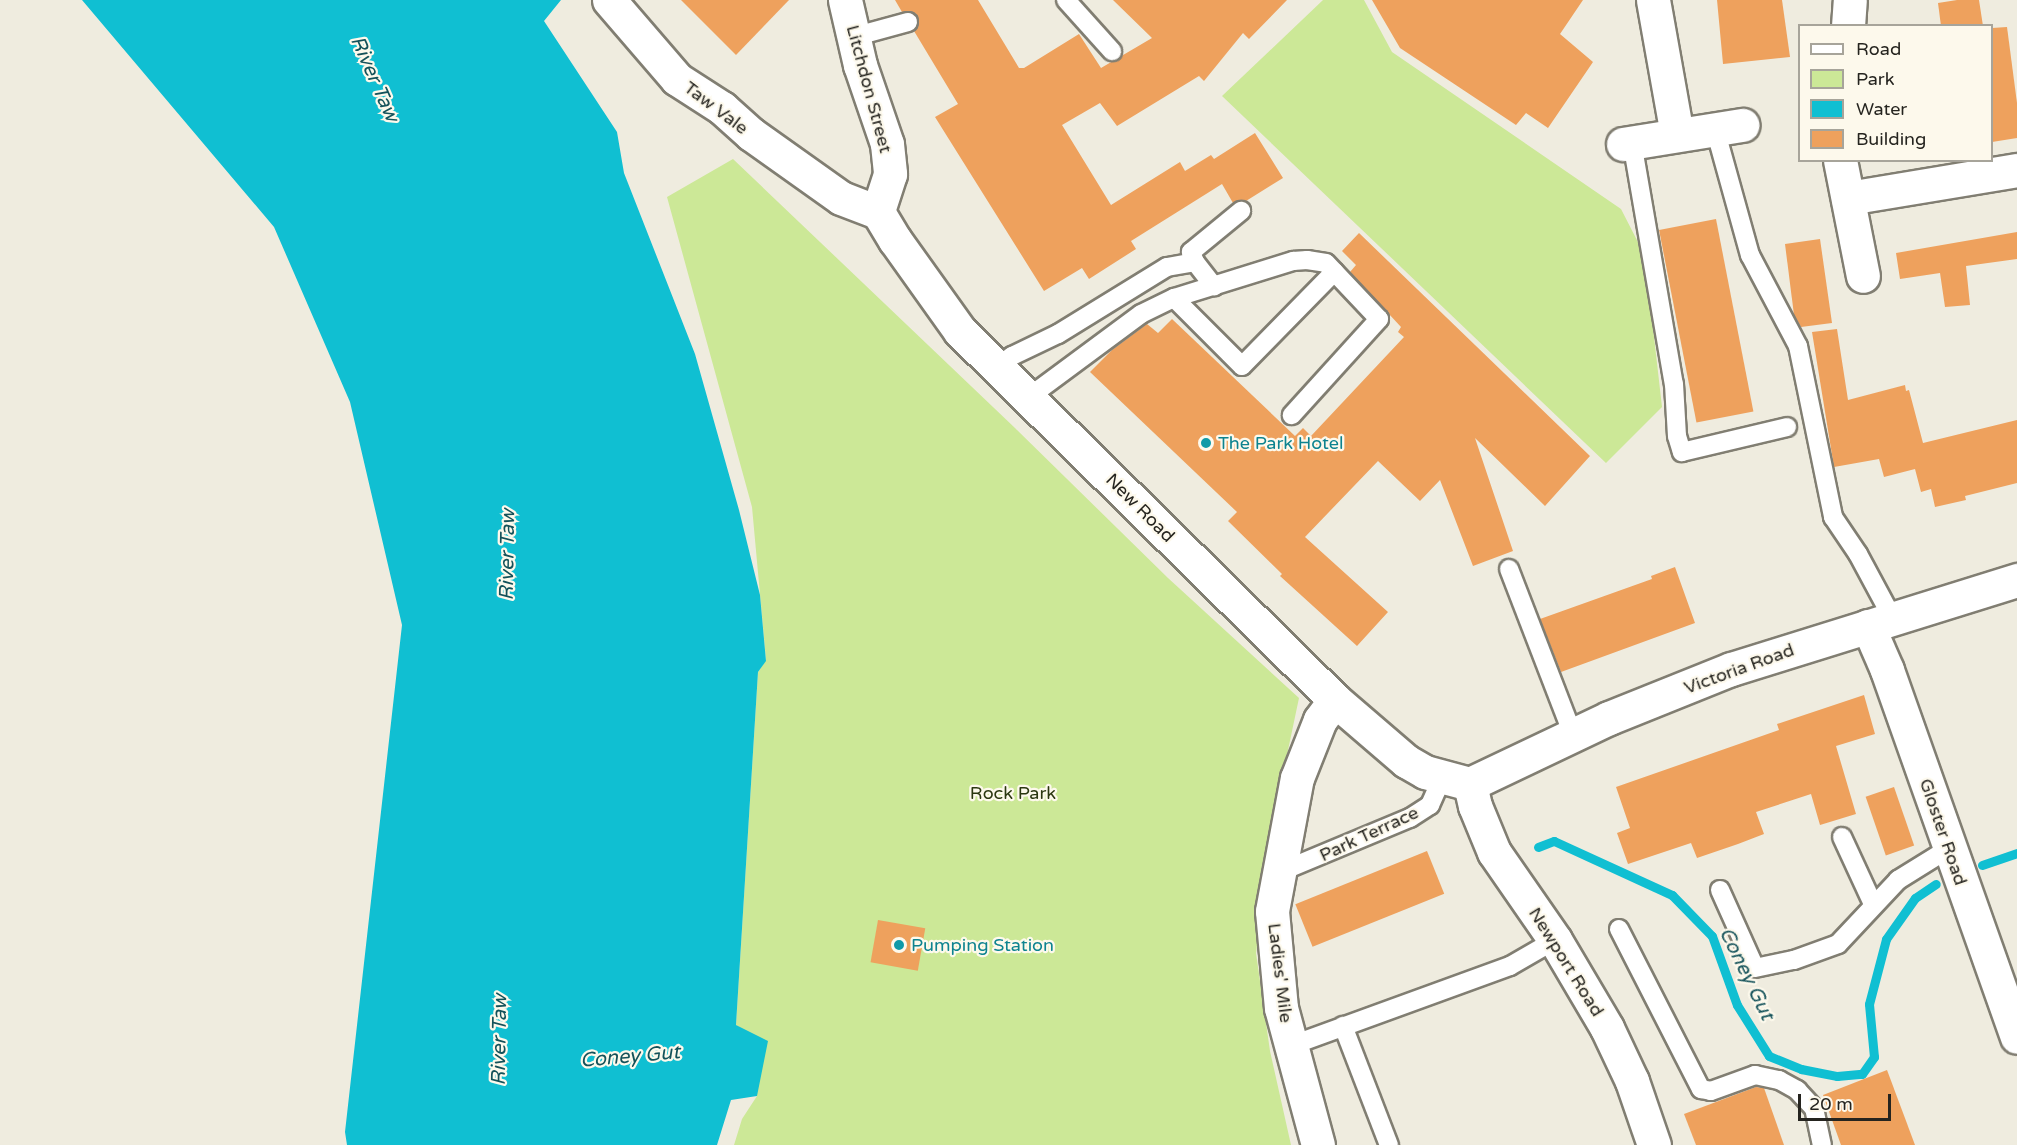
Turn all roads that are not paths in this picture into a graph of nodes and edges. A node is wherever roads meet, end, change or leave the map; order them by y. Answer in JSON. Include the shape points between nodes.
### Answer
{"nodes":[{"id":1,"x":609,"y":0,"type":"edge"},
{"id":2,"x":845,"y":0,"type":"edge"},
{"id":3,"x":1066,"y":0,"type":"edge"},
{"id":4,"x":1653,"y":0,"type":"edge"},
{"id":5,"x":1850,"y":0,"type":"edge"},
{"id":6,"x":908,"y":22,"type":"dead end"},
{"id":7,"x":1848,"y":24,"type":"edge"},
{"id":8,"x":854,"y":37,"type":"junction"},
{"id":9,"x":1112,"y":51,"type":"dead end"},
{"id":10,"x":1729,"y":127,"type":"joint"},
{"id":11,"x":1677,"y":135,"type":"junction"},
{"id":12,"x":1628,"y":143,"type":"joint"},
{"id":13,"x":1840,"y":162,"type":"edge"},
{"id":14,"x":2017,"y":170,"type":"edge"},
{"id":15,"x":1848,"y":198,"type":"junction"},
{"id":16,"x":1241,"y":211,"type":"dead end"},
{"id":17,"x":878,"y":212,"type":"junction"},
{"id":18,"x":1195,"y":262,"type":"junction"},
{"id":19,"x":1334,"y":272,"type":"junction"},
{"id":20,"x":1863,"y":276,"type":"dead end"},
{"id":21,"x":1214,"y":286,"type":"junction"},
{"id":22,"x":1174,"y":298,"type":"junction"},
{"id":23,"x":997,"y":367,"type":"junction"},
{"id":24,"x":1029,"y":397,"type":"junction"},
{"id":25,"x":1292,"y":415,"type":"dead end"},
{"id":26,"x":1787,"y":427,"type":"dead end"},
{"id":27,"x":1509,"y":569,"type":"dead end"},
{"id":28,"x":2017,"y":580,"type":"edge"},
{"id":29,"x":1881,"y":623,"type":"junction"},
{"id":30,"x":1335,"y":700,"type":"junction"},
{"id":31,"x":1573,"y":735,"type":"junction"},
{"id":32,"x":1456,"y":781,"type":"junction"},
{"id":33,"x":1842,"y":837,"type":"dead end"},
{"id":34,"x":1948,"y":849,"type":"junction"},
{"id":35,"x":1280,"y":872,"type":"junction"},
{"id":36,"x":1720,"y":890,"type":"dead end"},
{"id":37,"x":1873,"y":904,"type":"junction"},
{"id":38,"x":1618,"y":929,"type":"dead end"},
{"id":39,"x":1555,"y":940,"type":"junction"},
{"id":40,"x":2010,"y":998,"type":"edge"},
{"id":41,"x":1343,"y":1026,"type":"junction"},
{"id":42,"x":2017,"y":1037,"type":"edge"},
{"id":43,"x":1290,"y":1046,"type":"junction"},
{"id":44,"x":1318,"y":1145,"type":"edge"},
{"id":45,"x":1389,"y":1145,"type":"edge"},
{"id":46,"x":1654,"y":1145,"type":"edge"},
{"id":47,"x":1822,"y":1145,"type":"edge"}],
"edges":[{"from":1,"to":17,"type":"street","name":"Taw Vale","via":[[677,79],[841,198]]},
{"from":2,"to":8,"type":"street","name":"Litchdon Street"},
{"from":3,"to":9,"type":"lane"},
{"from":4,"to":11,"type":"street"},
{"from":5,"to":7,"type":"street"},
{"from":6,"to":8,"type":"lane"},
{"from":8,"to":17,"type":"street","name":"Litchdon Street","via":[[887,144],[890,174]]},
{"from":10,"to":11,"type":"street"},
{"from":10,"to":29,"type":"lane","via":[[1750,255],[1798,346],[1833,516],[1858,554]]},
{"from":11,"to":12,"type":"street"},
{"from":12,"to":26,"type":"lane","via":[[1674,384],[1677,436],[1682,452]]},
{"from":13,"to":15,"type":"street"},
{"from":14,"to":15,"type":"street"},
{"from":15,"to":20,"type":"street"},
{"from":16,"to":18,"type":"lane","via":[[1191,252]]},
{"from":17,"to":23,"type":"street","name":"New Road","via":[[960,331]]},
{"from":18,"to":21,"type":"lane"},
{"from":18,"to":23,"type":"lane","via":[[1167,267]]},
{"from":19,"to":21,"type":"lane","via":[[1326,263],[1293,261]]},
{"from":19,"to":22,"type":"lane","via":[[1242,366]]},
{"from":19,"to":25,"type":"lane","via":[[1379,319]]},
{"from":21,"to":22,"type":"lane"},
{"from":22,"to":24,"type":"lane","via":[[1141,314]]},
{"from":23,"to":24,"type":"street","name":"New Road"},
{"from":24,"to":30,"type":"street","name":"New Road"},
{"from":27,"to":31,"type":"lane"},
{"from":28,"to":29,"type":"street","name":"Victoria Road"},
{"from":29,"to":31,"type":"street","name":"Victoria Road","via":[[1731,669]]},
{"from":29,"to":34,"type":"street","name":"Gloster Road","via":[[1887,670]]},
{"from":30,"to":32,"type":"street","name":"New Road","via":[[1406,761]]},
{"from":30,"to":35,"type":"street","name":"Ladies' Mile","via":[[1320,720],[1297,778]]},
{"from":31,"to":32,"type":"street","name":"Victoria Road"},
{"from":32,"to":35,"type":"lane","name":"Park Terrace","via":[[1410,818]]},
{"from":32,"to":39,"type":"street","name":"Newport Road","via":[[1475,806],[1494,852]]},
{"from":33,"to":37,"type":"lane"},
{"from":34,"to":37,"type":"lane","via":[[1898,880]]},
{"from":34,"to":40,"type":"street","name":"Gloster Road"},
{"from":35,"to":43,"type":"street","name":"Ladies' Mile","via":[[1272,912],[1275,961]]},
{"from":36,"to":37,"type":"lane","via":[[1755,968],[1794,960],[1838,944]]},
{"from":38,"to":47,"type":"lane","via":[[1701,1089],[1711,1091],[1755,1075],[1779,1080],[1797,1090],[1814,1108]]},
{"from":39,"to":41,"type":"lane","via":[[1510,966]]},
{"from":39,"to":46,"type":"street","name":"Newport Road","via":[[1607,1028],[1632,1081]]},
{"from":40,"to":42,"type":"street","name":"Gloster Road"},
{"from":41,"to":43,"type":"lane"},
{"from":41,"to":45,"type":"lane"},
{"from":43,"to":44,"type":"street","name":"Ladies' Mile"}]}
